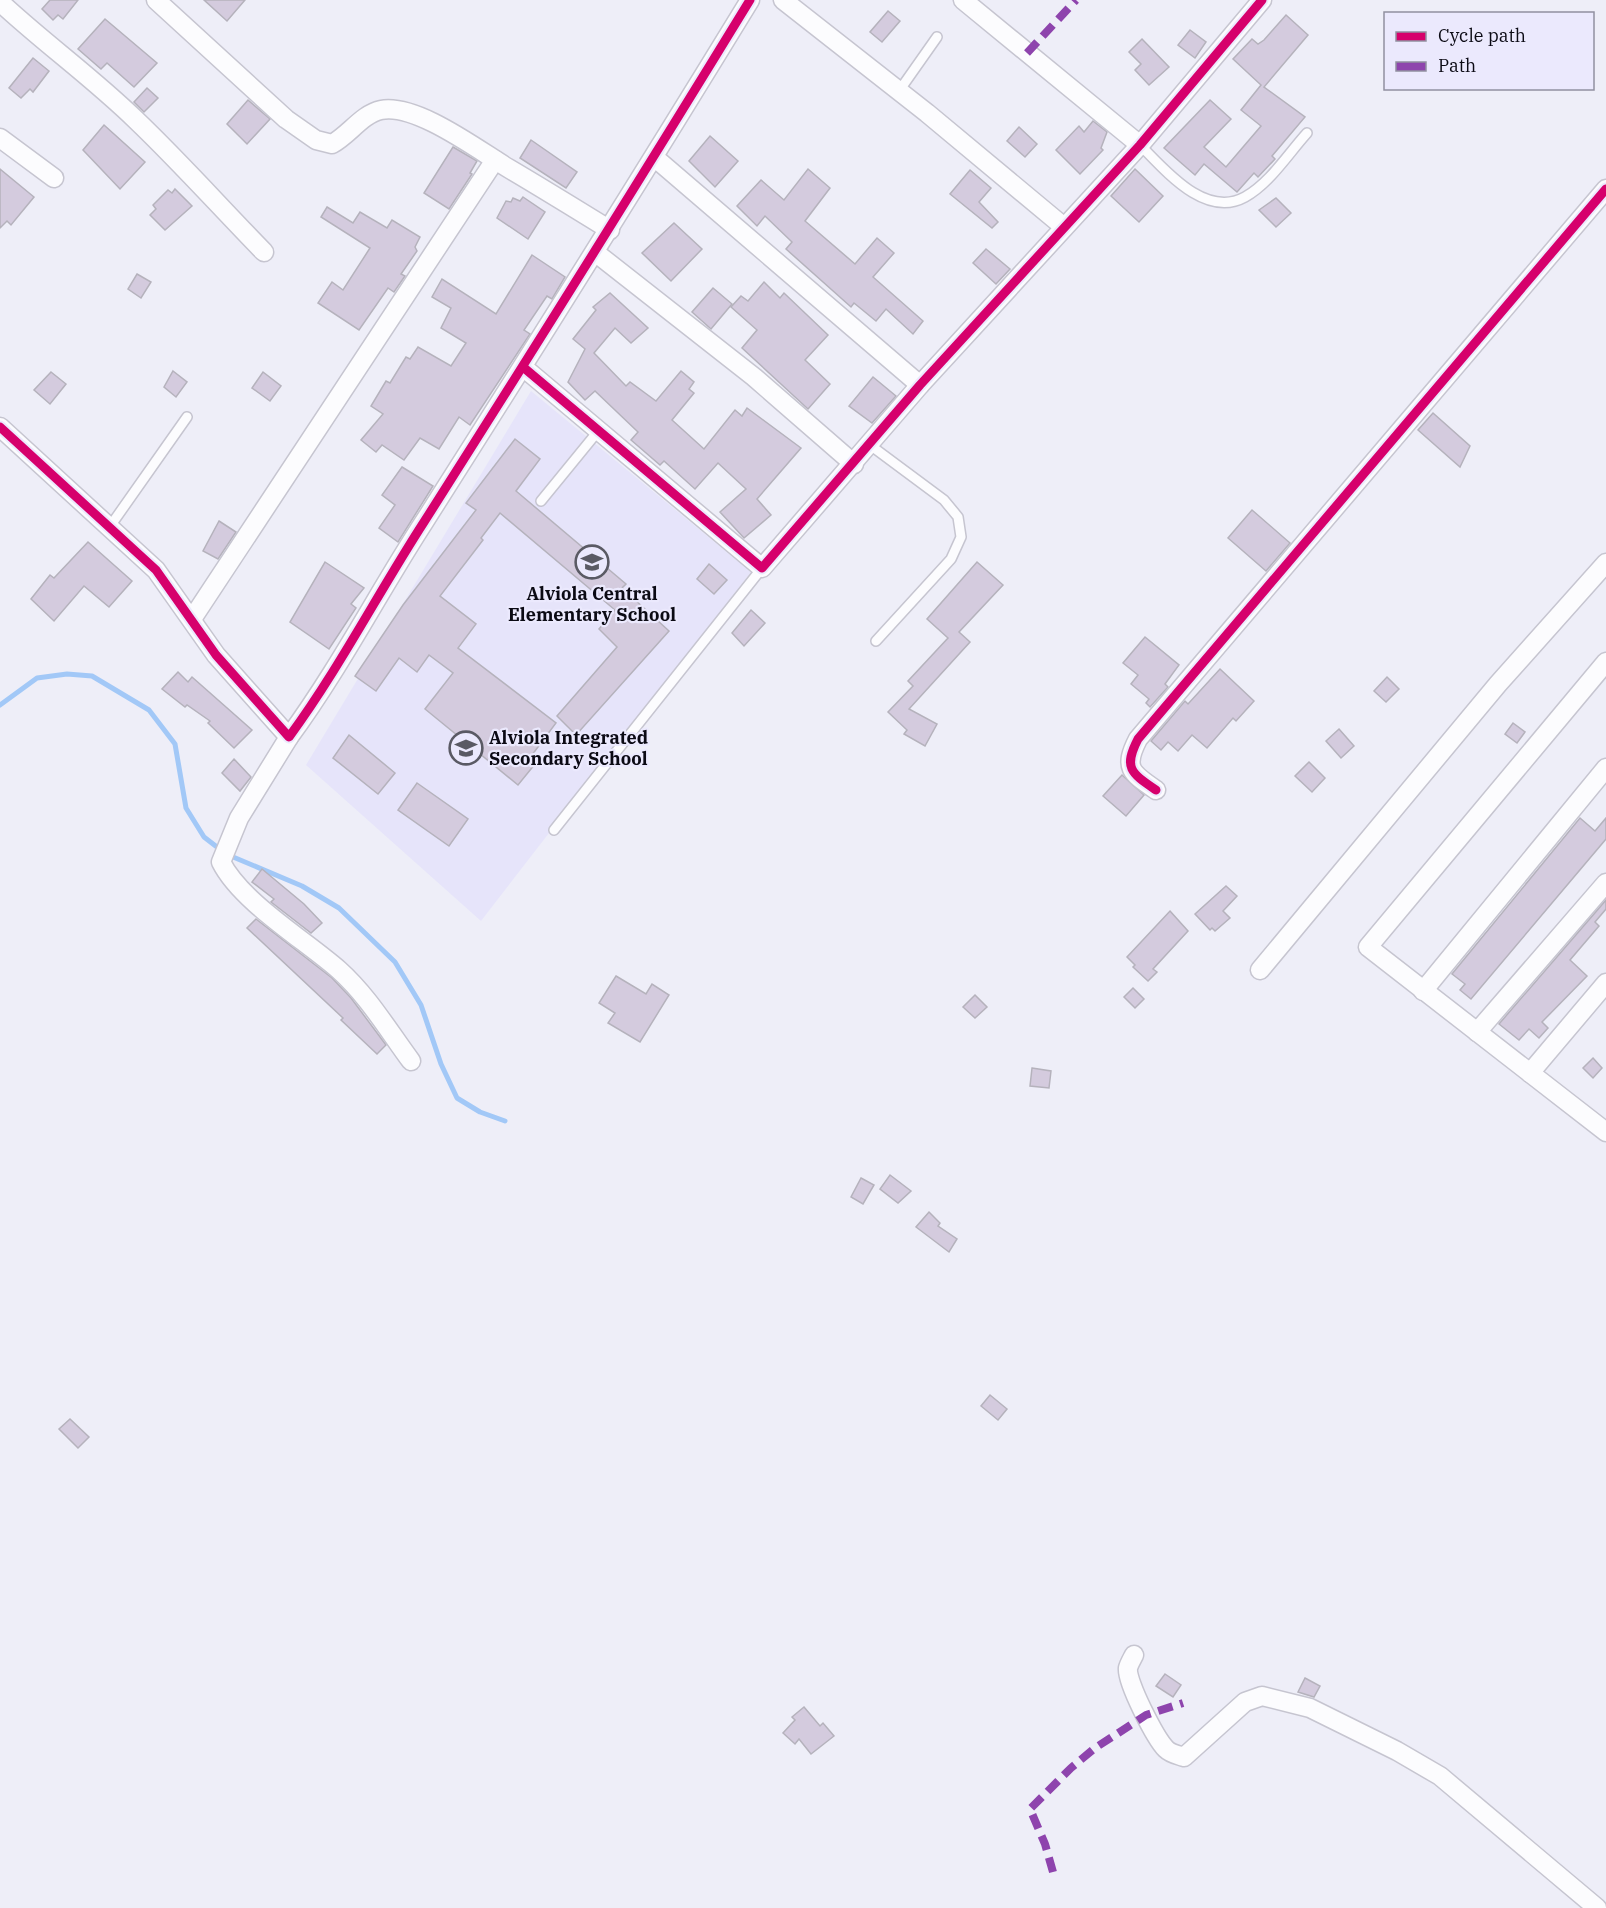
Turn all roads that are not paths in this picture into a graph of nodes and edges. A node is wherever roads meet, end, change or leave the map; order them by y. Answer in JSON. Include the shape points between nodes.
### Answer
{"nodes":[{"id":1,"x":156,"y":0,"type":"edge"},
{"id":2,"x":750,"y":0,"type":"edge"},
{"id":3,"x":783,"y":0,"type":"edge"},
{"id":4,"x":963,"y":0,"type":"edge"},
{"id":5,"x":1262,"y":0,"type":"edge"},
{"id":6,"x":0,"y":2,"type":"edge"},
{"id":7,"x":937,"y":37,"type":"dead end"},
{"id":8,"x":898,"y":91,"type":"junction"},
{"id":9,"x":1307,"y":133,"type":"dead end"},
{"id":10,"x":0,"y":138,"type":"edge"},
{"id":11,"x":1140,"y":145,"type":"junction"},
{"id":12,"x":654,"y":157,"type":"junction"},
{"id":13,"x":495,"y":160,"type":"junction"},
{"id":14,"x":54,"y":178,"type":"dead end"},
{"id":15,"x":1606,"y":189,"type":"edge"},
{"id":16,"x":1064,"y":227,"type":"junction"},
{"id":17,"x":610,"y":230,"type":"junction"},
{"id":18,"x":264,"y":252,"type":"dead end"},
{"id":19,"x":596,"y":253,"type":"junction"},
{"id":20,"x":523,"y":367,"type":"junction"},
{"id":21,"x":920,"y":386,"type":"junction"},
{"id":22,"x":187,"y":417,"type":"dead end"},
{"id":23,"x":0,"y":427,"type":"edge"},
{"id":24,"x":598,"y":430,"type":"junction"},
{"id":25,"x":870,"y":445,"type":"junction"},
{"id":26,"x":854,"y":464,"type":"junction"},
{"id":27,"x":541,"y":501,"type":"dead end"},
{"id":28,"x":111,"y":525,"type":"junction"},
{"id":29,"x":1606,"y":563,"type":"edge"},
{"id":30,"x":762,"y":568,"type":"junction"},
{"id":31,"x":192,"y":619,"type":"junction"},
{"id":32,"x":876,"y":641,"type":"dead end"},
{"id":33,"x":1606,"y":662,"type":"edge"},
{"id":34,"x":289,"y":737,"type":"junction"},
{"id":35,"x":1606,"y":768,"type":"edge"},
{"id":36,"x":1156,"y":790,"type":"dead end"},
{"id":37,"x":554,"y":830,"type":"dead end"},
{"id":38,"x":1606,"y":883,"type":"edge"},
{"id":39,"x":1260,"y":970,"type":"dead end"},
{"id":40,"x":1606,"y":983,"type":"edge"},
{"id":41,"x":1423,"y":990,"type":"junction"},
{"id":42,"x":1477,"y":1032,"type":"junction"},
{"id":43,"x":411,"y":1061,"type":"dead end"},
{"id":44,"x":1530,"y":1073,"type":"junction"},
{"id":45,"x":1602,"y":1122,"type":"edge"},
{"id":46,"x":1134,"y":1655,"type":"dead end"},
{"id":47,"x":1597,"y":1908,"type":"edge"}],
"edges":[{"from":1,"to":13,"type":"street","via":[[286,119],[316,140],[332,144],[378,110],[392,109],[460,135]]},
{"from":2,"to":12,"type":"street"},
{"from":3,"to":8,"type":"street"},
{"from":4,"to":11,"type":"street"},
{"from":5,"to":11,"type":"street"},
{"from":6,"to":18,"type":"street","via":[[136,120]]},
{"from":7,"to":8,"type":"lane"},
{"from":8,"to":16,"type":"street"},
{"from":9,"to":11,"type":"lane","via":[[1267,179],[1245,197],[1227,202],[1185,189]]},
{"from":10,"to":14,"type":"street"},
{"from":11,"to":16,"type":"street"},
{"from":12,"to":17,"type":"street"},
{"from":12,"to":21,"type":"street"},
{"from":13,"to":17,"type":"street"},
{"from":13,"to":31,"type":"street"},
{"from":15,"to":36,"type":"street","via":[[1138,739],[1129,757],[1130,765],[1138,778]]},
{"from":16,"to":21,"type":"street"},
{"from":17,"to":19,"type":"street"},
{"from":19,"to":20,"type":"street"},
{"from":19,"to":26,"type":"street","via":[[754,377]]},
{"from":20,"to":24,"type":"street"},
{"from":20,"to":34,"type":"street"},
{"from":21,"to":25,"type":"street"},
{"from":22,"to":28,"type":"lane"},
{"from":23,"to":28,"type":"street"},
{"from":24,"to":27,"type":"lane"},
{"from":24,"to":30,"type":"street"},
{"from":25,"to":26,"type":"street"},
{"from":25,"to":32,"type":"lane","via":[[944,500],[958,517],[961,537],[951,559]]},
{"from":26,"to":30,"type":"street"},
{"from":28,"to":31,"type":"street","via":[[156,570]]},
{"from":29,"to":39,"type":"street","via":[[1498,684]]},
{"from":30,"to":37,"type":"lane"},
{"from":31,"to":34,"type":"street","via":[[216,655]]},
{"from":33,"to":41,"type":"street","via":[[1368,947]]},
{"from":34,"to":43,"type":"street","via":[[239,818],[221,862],[242,891],[360,991]]},
{"from":35,"to":41,"type":"street"},
{"from":38,"to":42,"type":"street"},
{"from":40,"to":44,"type":"street"},
{"from":41,"to":42,"type":"street"},
{"from":42,"to":44,"type":"street"},
{"from":44,"to":45,"type":"street"},
{"from":46,"to":47,"type":"street","via":[[1128,1668],[1129,1683],[1154,1735],[1169,1752],[1184,1757],[1245,1702],[1262,1696],[1310,1708],[1397,1750],[1440,1776]]}]}
